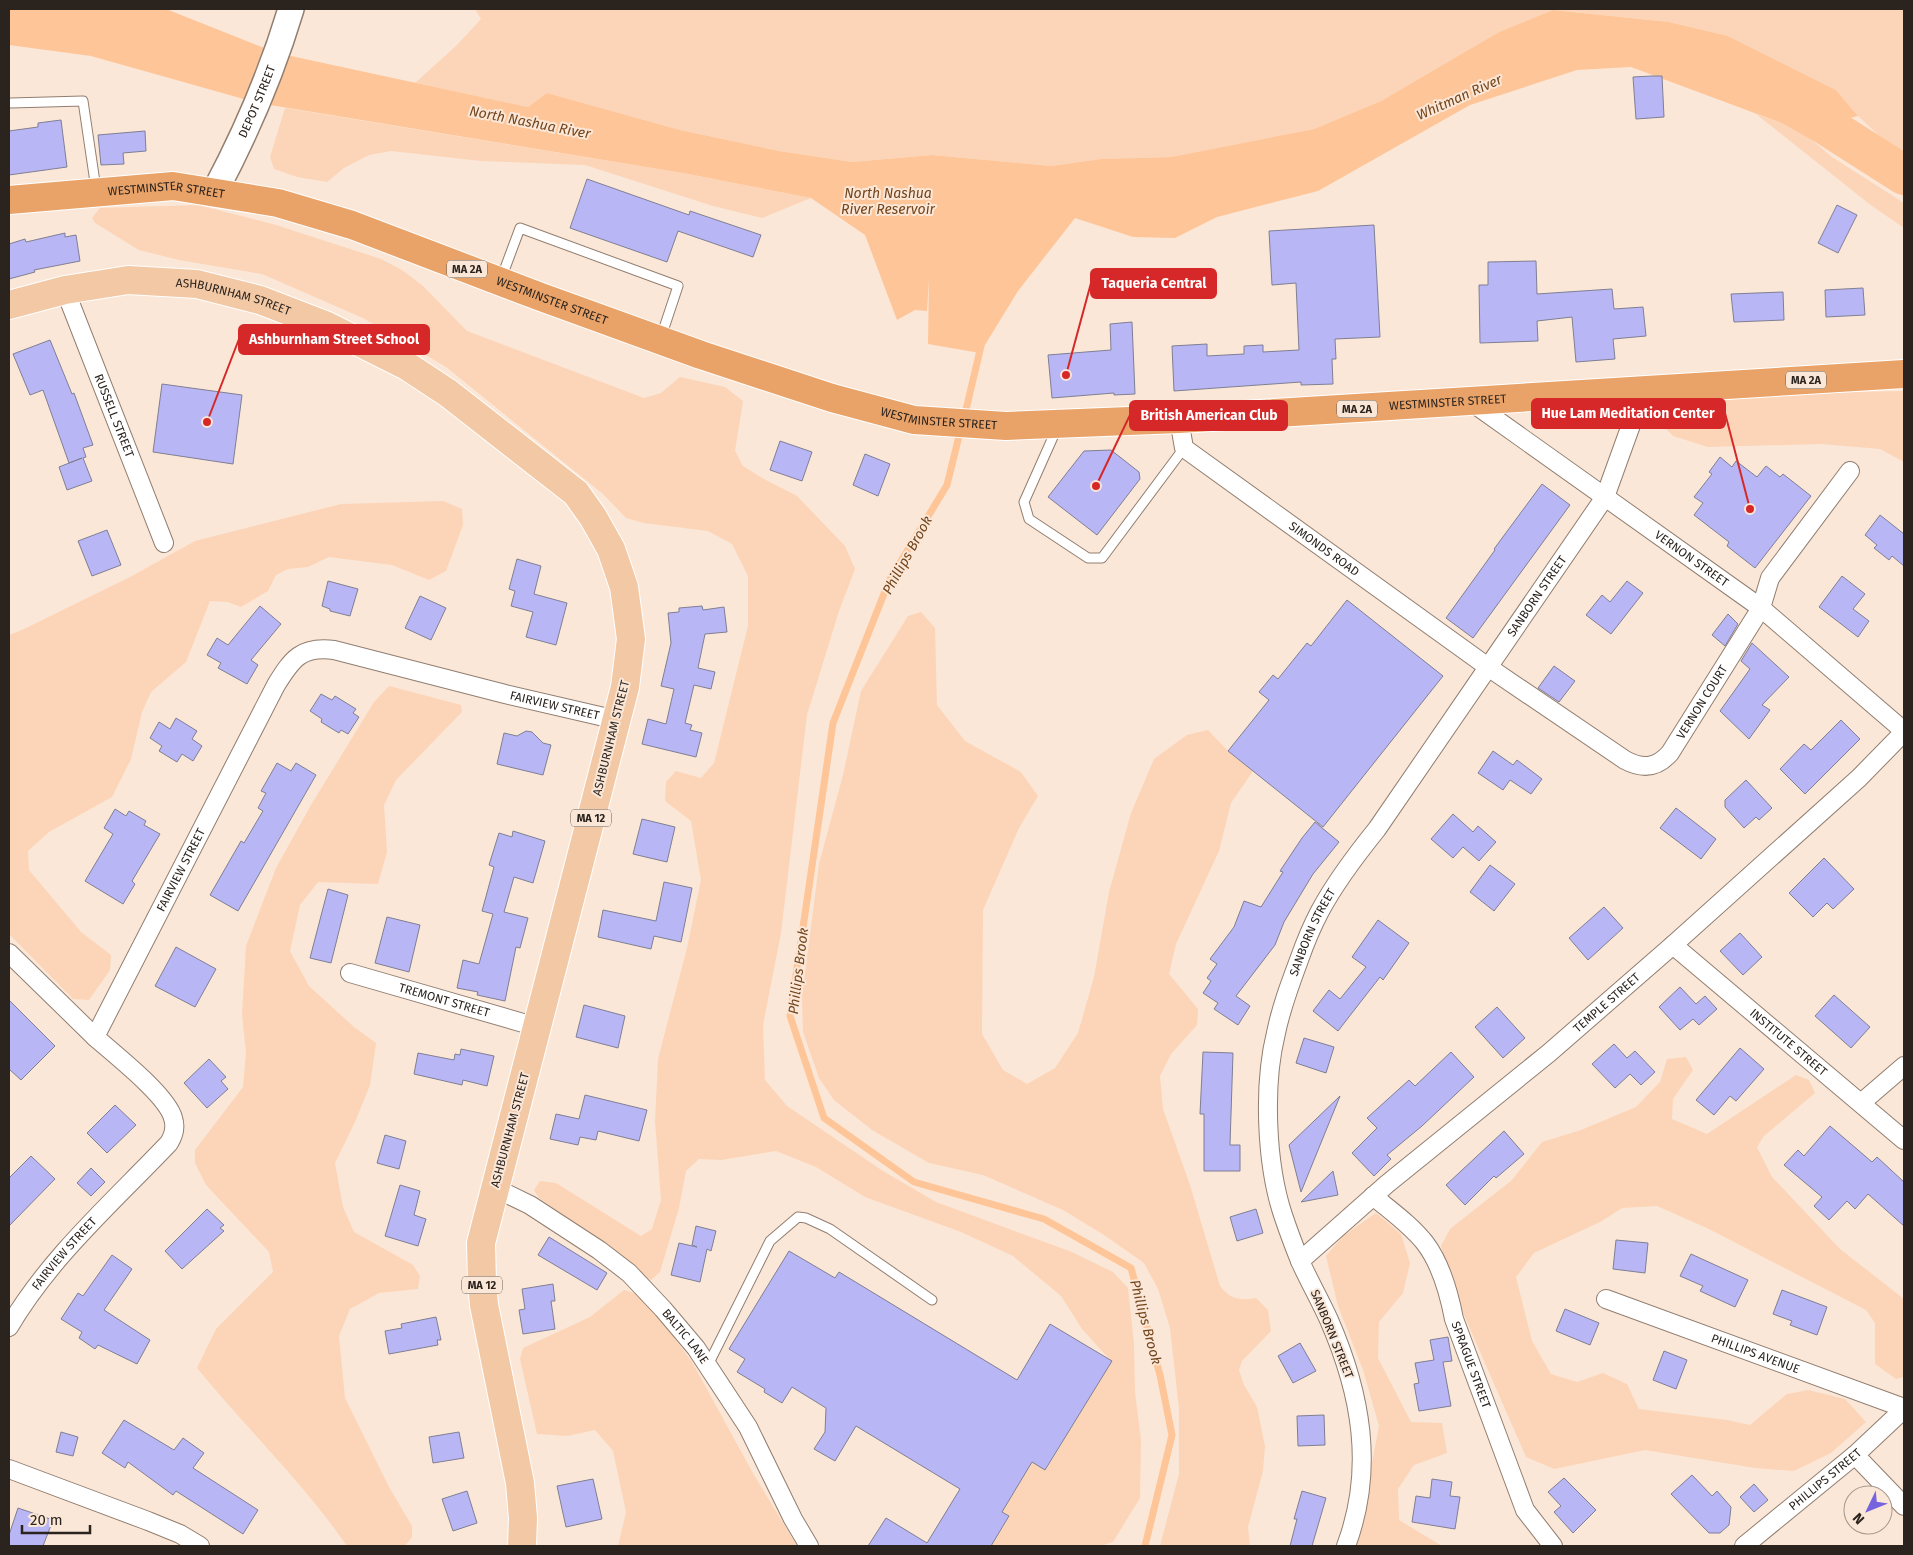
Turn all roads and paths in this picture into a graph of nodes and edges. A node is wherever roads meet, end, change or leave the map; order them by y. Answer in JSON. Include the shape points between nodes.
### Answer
{"nodes":[{"id":1,"x":291,"y":9,"type":"edge"},
{"id":2,"x":11,"y":103,"type":"dead end"},
{"id":3,"x":215,"y":191,"type":"junction"},
{"id":4,"x":96,"y":192,"type":"junction"},
{"id":5,"x":9,"y":200,"type":"edge"},
{"id":6,"x":500,"y":282,"type":"junction"},
{"id":7,"x":65,"y":290,"type":"junction"},
{"id":8,"x":9,"y":305,"type":"edge"},
{"id":9,"x":660,"y":340,"type":"junction"},
{"id":10,"x":1904,"y":374,"type":"edge"},
{"id":11,"x":1644,"y":389,"type":"junction"},
{"id":12,"x":1470,"y":401,"type":"junction"},
{"id":13,"x":1179,"y":419,"type":"junction"},
{"id":14,"x":1059,"y":424,"type":"junction"},
{"id":15,"x":1184,"y":448,"type":"junction"},
{"id":16,"x":1850,"y":471,"type":"dead end"},
{"id":17,"x":1605,"y":497,"type":"junction"},
{"id":18,"x":164,"y":543,"type":"dead end"},
{"id":19,"x":1761,"y":608,"type":"junction"},
{"id":20,"x":1488,"y":668,"type":"junction"},
{"id":21,"x":617,"y":720,"type":"junction"},
{"id":22,"x":1904,"y":732,"type":"edge"},
{"id":23,"x":1673,"y":945,"type":"junction"},
{"id":24,"x":9,"y":953,"type":"edge"},
{"id":25,"x":350,"y":973,"type":"dead end"},
{"id":26,"x":537,"y":1027,"type":"junction"},
{"id":27,"x":95,"y":1037,"type":"junction"},
{"id":28,"x":1904,"y":1066,"type":"edge"},
{"id":29,"x":1861,"y":1103,"type":"junction"},
{"id":30,"x":1904,"y":1140,"type":"edge"},
{"id":31,"x":495,"y":1188,"type":"junction"},
{"id":32,"x":1373,"y":1196,"type":"junction"},
{"id":33,"x":1300,"y":1261,"type":"junction"},
{"id":34,"x":1606,"y":1299,"type":"dead end"},
{"id":35,"x":932,"y":1300,"type":"dead end"},
{"id":36,"x":9,"y":1327,"type":"edge"},
{"id":37,"x":708,"y":1365,"type":"junction"},
{"id":38,"x":1904,"y":1408,"type":"edge"},
{"id":39,"x":1855,"y":1455,"type":"junction"},
{"id":40,"x":9,"y":1469,"type":"edge"},
{"id":41,"x":1904,"y":1506,"type":"edge"},
{"id":42,"x":200,"y":1546,"type":"edge"},
{"id":43,"x":522,"y":1546,"type":"edge"},
{"id":44,"x":809,"y":1546,"type":"edge"},
{"id":45,"x":1346,"y":1546,"type":"edge"},
{"id":46,"x":1553,"y":1546,"type":"edge"},
{"id":47,"x":1744,"y":1546,"type":"edge"}],
"edges":[{"from":1,"to":3,"type":"main road","name":"DEPOT STREET","via":[[254,112]]},
{"from":2,"to":4,"type":"lane","via":[[83,101]]},
{"from":3,"to":4,"type":"highway","name":"WESTMINSTER STREET","number":"MA 2A","via":[[173,186]]},
{"from":3,"to":6,"type":"highway","name":"WESTMINSTER STREET","number":"MA 2A","via":[[278,203],[352,225]]},
{"from":4,"to":5,"type":"highway","name":"WESTMINSTER STREET","number":"MA 2A"},
{"from":6,"to":9,"type":"highway","name":"WESTMINSTER STREET","number":"MA 2A"},
{"from":6,"to":9,"type":"lane","via":[[520,228],[678,286]]},
{"from":7,"to":8,"type":"main road","name":"ASHBURNHAM STREET","number":"MA 12"},
{"from":7,"to":18,"type":"street","name":"RUSSELL STREET"},
{"from":7,"to":21,"type":"main road","name":"ASHBURNHAM STREET","number":"MA 12","via":[[128,280],[178,282],[216,288],[260,300],[325,326],[407,366],[448,393],[576,493],[611,549],[624,587],[631,639]]},
{"from":9,"to":14,"type":"highway","name":"WESTMINSTER STREET","number":"MA 2A","via":[[832,398],[914,420],[1006,426]]},
{"from":10,"to":11,"type":"highway","name":"WESTMINSTER STREET","number":"MA 2A"},
{"from":11,"to":12,"type":"highway","name":"WESTMINSTER STREET","number":"MA 2A"},
{"from":11,"to":17,"type":"street","name":"SANBORN STREET"},
{"from":12,"to":13,"type":"highway","name":"WESTMINSTER STREET","number":"MA 2A"},
{"from":12,"to":17,"type":"street","name":"VERNON STREET"},
{"from":13,"to":14,"type":"highway","name":"WESTMINSTER STREET","number":"MA 2A"},
{"from":13,"to":15,"type":"street"},
{"from":14,"to":15,"type":"lane","via":[[1024,502],[1029,519],[1088,558],[1102,558]]},
{"from":15,"to":20,"type":"street","name":"SIMONDS ROAD"},
{"from":16,"to":19,"type":"street","name":"VERNON COURT","via":[[1770,578]]},
{"from":17,"to":19,"type":"street","name":"VERNON STREET"},
{"from":17,"to":20,"type":"street","name":"SANBORN STREET"},
{"from":19,"to":20,"type":"street","name":"VERNON COURT","via":[[1670,753],[1651,767],[1637,766],[1624,760]]},
{"from":19,"to":22,"type":"street","name":"VERNON STREET"},
{"from":20,"to":33,"type":"street","name":"SANBORN STREET","via":[[1341,876],[1319,912],[1288,990],[1275,1033],[1268,1102],[1271,1164],[1282,1212]]},
{"from":21,"to":26,"type":"main road","name":"ASHBURNHAM STREET","number":"MA 12"},
{"from":21,"to":27,"type":"street","name":"FAIRVIEW STREET","via":[[334,650],[302,653],[286,668],[276,686]]},
{"from":22,"to":23,"type":"street","name":"TEMPLE STREET","via":[[1859,778]]},
{"from":23,"to":29,"type":"street","name":"INSTITUTE STREET"},
{"from":23,"to":32,"type":"street","name":"TEMPLE STREET"},
{"from":24,"to":27,"type":"street"},
{"from":25,"to":26,"type":"street","name":"TREMONT STREET"},
{"from":26,"to":31,"type":"main road","name":"ASHBURNHAM STREET","number":"MA 12"},
{"from":27,"to":36,"type":"street","name":"FAIRVIEW STREET","via":[[166,1102],[174,1120],[173,1135],[169,1144],[40,1281]]},
{"from":28,"to":29,"type":"street"},
{"from":29,"to":30,"type":"street","name":"INSTITUTE STREET"},
{"from":31,"to":37,"type":"street","name":"BALTIC LANE","via":[[530,1205],[629,1273]]},
{"from":31,"to":43,"type":"main road","name":"ASHBURNHAM STREET","number":"MA 12","via":[[481,1243],[482,1282],[520,1483]]},
{"from":32,"to":33,"type":"street","name":"TEMPLE STREET"},
{"from":32,"to":46,"type":"street","name":"SPRAGUE STREET","via":[[1418,1236],[1434,1257],[1525,1510]]},
{"from":33,"to":45,"type":"street","name":"SANBORN STREET","via":[[1340,1347],[1358,1409],[1362,1478]]},
{"from":34,"to":38,"type":"street","name":"PHILLIPS AVENUE"},
{"from":35,"to":37,"type":"lane","via":[[830,1229],[798,1216],[770,1241]]},
{"from":37,"to":44,"type":"street","name":"BALTIC LANE","via":[[756,1442]]},
{"from":38,"to":39,"type":"street","name":"PHILLIPS STREET"},
{"from":39,"to":41,"type":"street"},
{"from":39,"to":47,"type":"street","name":"PHILLIPS STREET"},
{"from":40,"to":42,"type":"street","via":[[148,1521]]}]}
